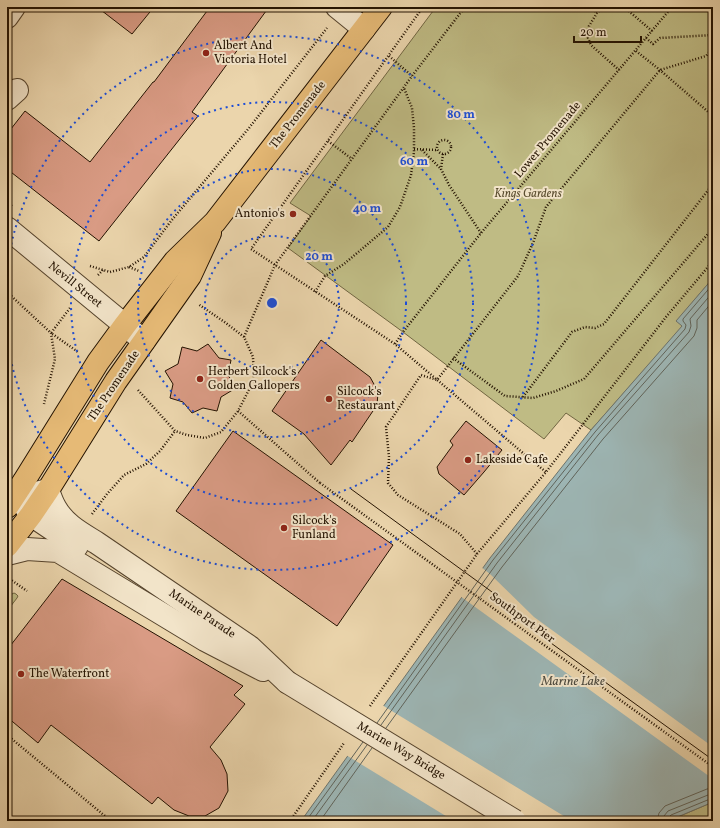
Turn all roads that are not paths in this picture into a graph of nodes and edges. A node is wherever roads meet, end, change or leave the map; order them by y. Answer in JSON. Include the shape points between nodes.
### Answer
{"nodes":[{"id":1,"x":14,"y":7,"type":"edge"},
{"id":2,"x":381,"y":7,"type":"edge"},
{"id":3,"x":339,"y":8,"type":"edge"},
{"id":4,"x":7,"y":17,"type":"edge"},
{"id":5,"x":364,"y":29,"type":"junction"},
{"id":6,"x":215,"y":222,"type":"junction"},
{"id":7,"x":7,"y":228,"type":"edge"},
{"id":8,"x":125,"y":325,"type":"junction"},
{"id":9,"x":144,"y":341,"type":"junction"},
{"id":10,"x":48,"y":490,"type":"junction"},
{"id":11,"x":19,"y":501,"type":"edge"},
{"id":12,"x":7,"y":546,"type":"edge"},
{"id":13,"x":7,"y":554,"type":"edge"},
{"id":14,"x":205,"y":640,"type":"junction"},
{"id":15,"x":287,"y":682,"type":"junction"},
{"id":16,"x":515,"y":821,"type":"edge"}],
"edges":[{"from":1,"to":4,"type":"street"},
{"from":2,"to":5,"type":"main road","name":"The Promenade"},
{"from":3,"to":5,"type":"street"},
{"from":5,"to":6,"type":"main road","name":"The Promenade"},
{"from":6,"to":8,"type":"main road","name":"The Promenade","via":[[175,261]]},
{"from":6,"to":9,"type":"main road","name":"The Promenade","via":[[190,276]]},
{"from":7,"to":8,"type":"street","name":"Nevill Street"},
{"from":8,"to":9,"type":"street","name":"Nevill Street"},
{"from":8,"to":11,"type":"main road","name":"The Promenade","via":[[98,362]]},
{"from":9,"to":10,"type":"main road","name":"The Promenade"},
{"from":10,"to":11,"type":"main road","name":"The Promenade"},
{"from":10,"to":15,"type":"street","name":"Marine Parade","via":[[58,513],[74,529],[250,647]]},
{"from":11,"to":12,"type":"main road","name":"The Promenade"},
{"from":11,"to":14,"type":"street","name":"Marine Parade","via":[[176,610]]},
{"from":13,"to":14,"type":"street","name":"Marine Parade","via":[[27,549],[58,550]]},
{"from":14,"to":15,"type":"street","name":"Marine Parade"},
{"from":15,"to":16,"type":"street","name":"Marine Way Bridge","bridge":true}]}
